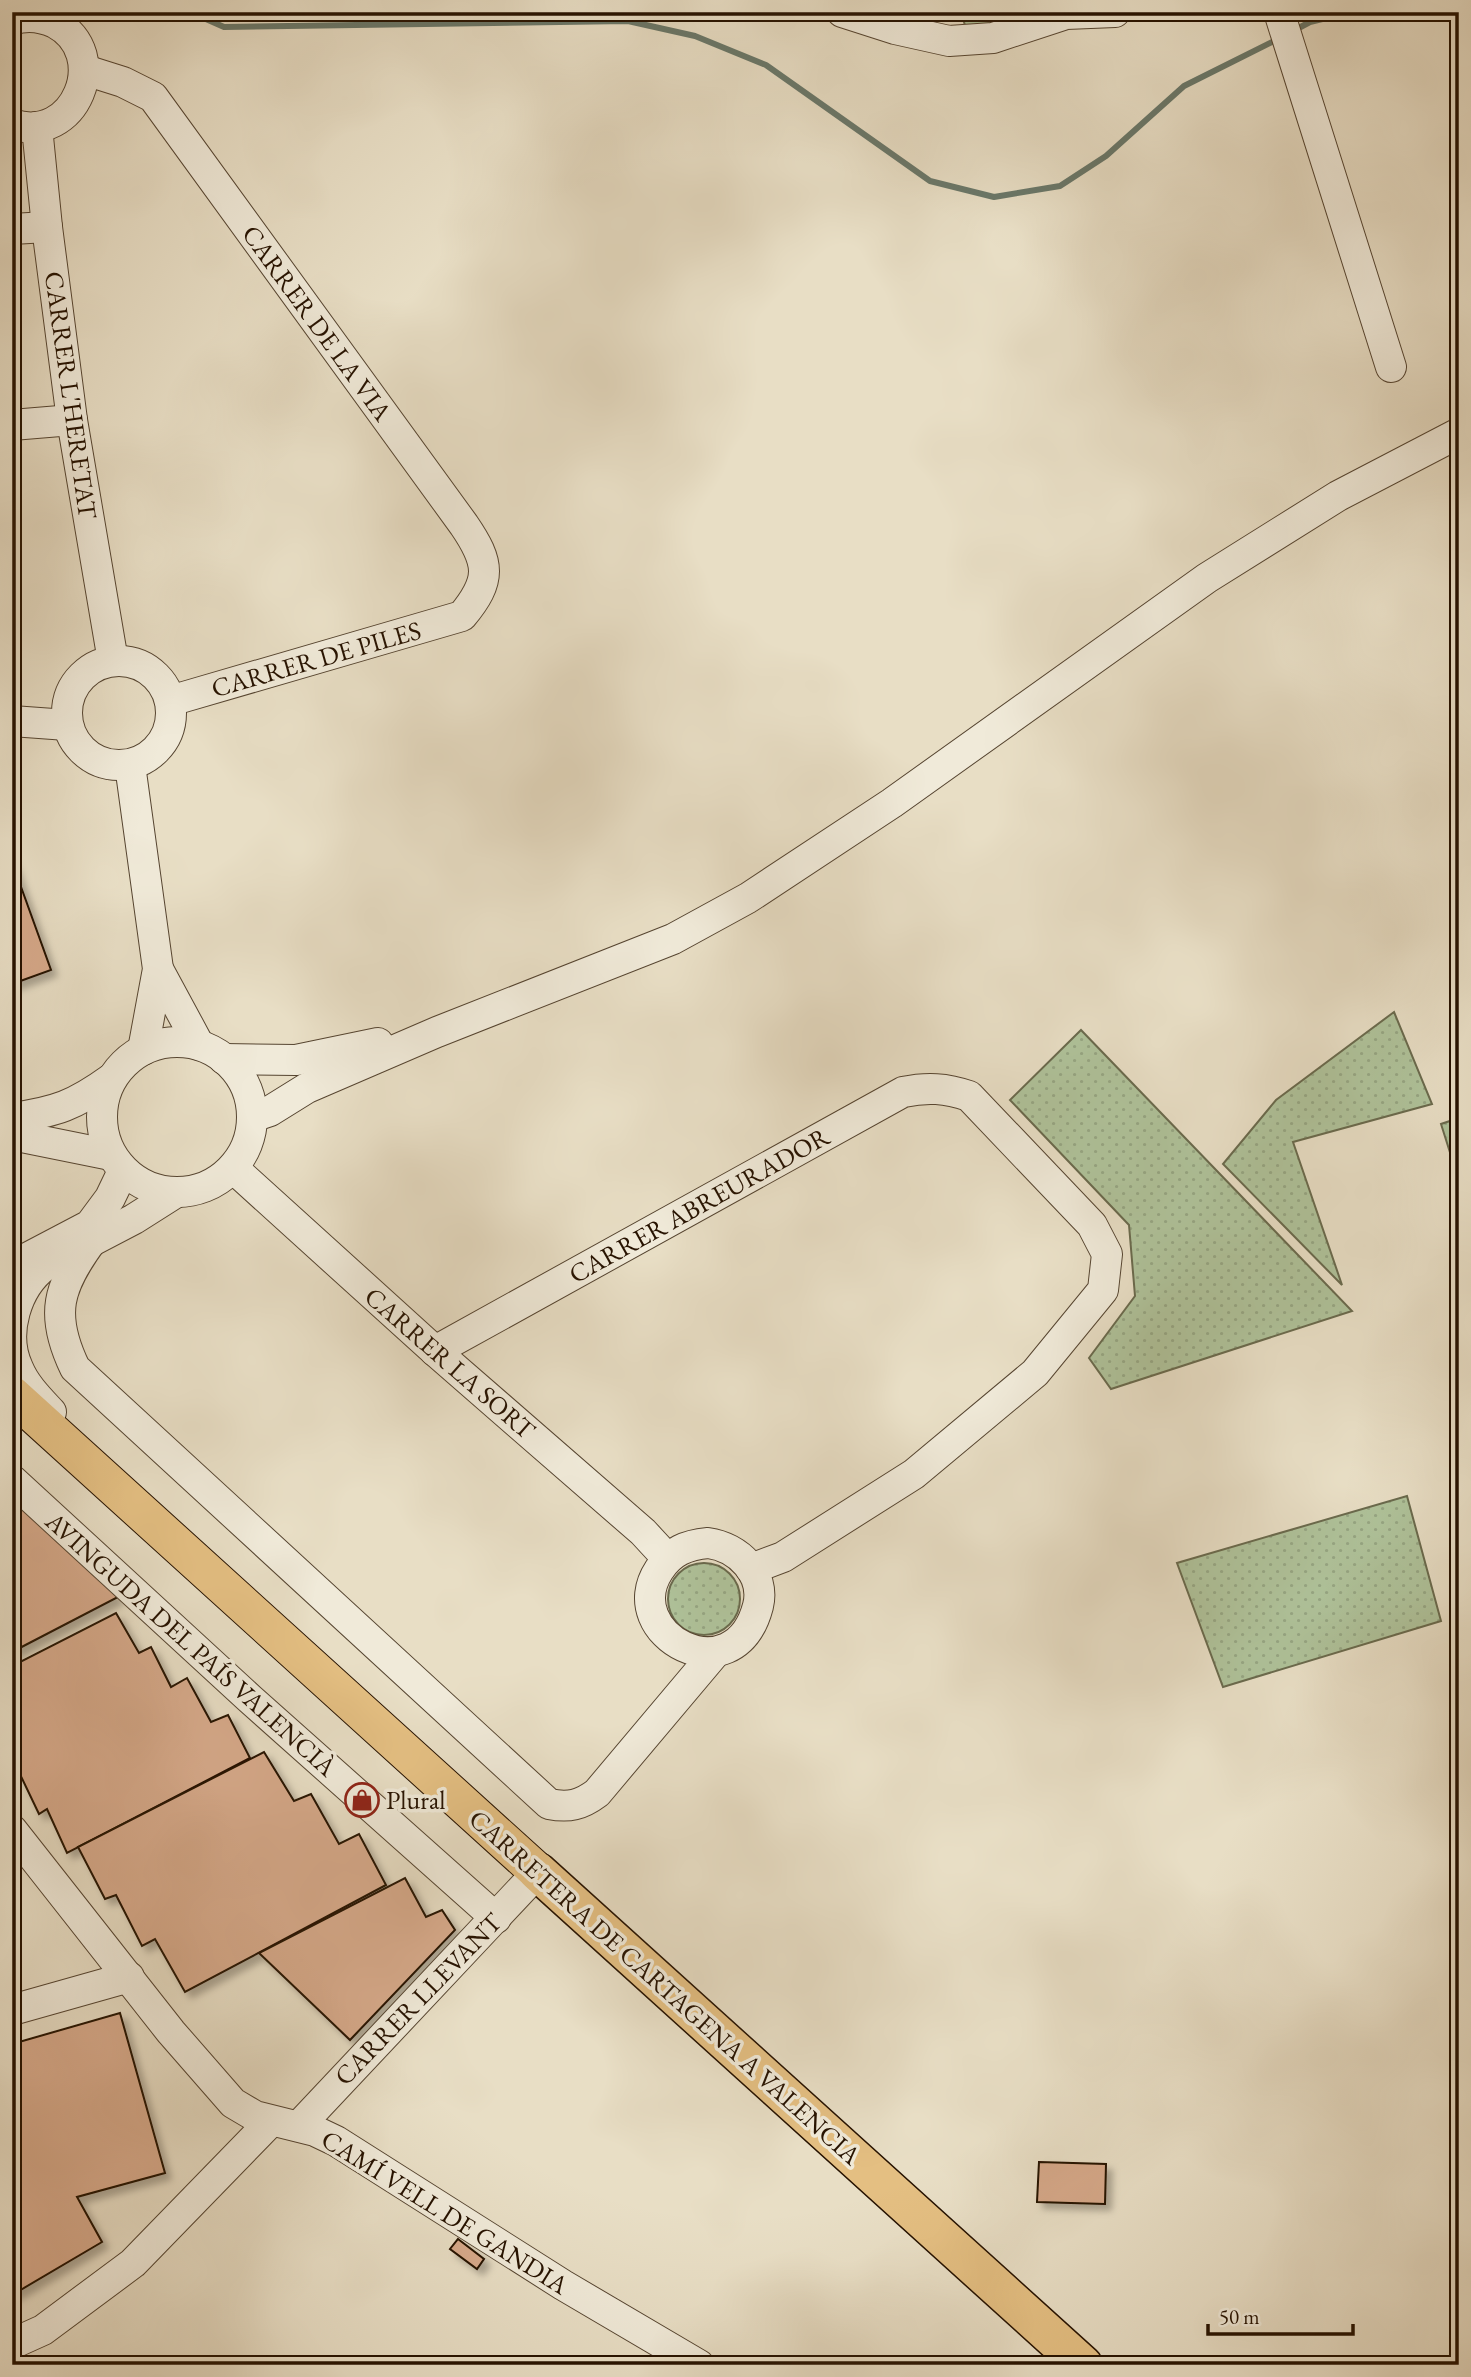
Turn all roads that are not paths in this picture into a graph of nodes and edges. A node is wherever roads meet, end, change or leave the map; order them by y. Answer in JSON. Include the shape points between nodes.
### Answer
{"nodes":[{"id":1,"x":842,"y":12,"type":"edge"},
{"id":2,"x":1115,"y":12,"type":"edge"},
{"id":3,"x":12,"y":20,"type":"edge"},
{"id":4,"x":1283,"y":27,"type":"edge"},
{"id":5,"x":85,"y":70,"type":"junction"},
{"id":6,"x":25,"y":126,"type":"edge"},
{"id":7,"x":47,"y":228,"type":"junction"},
{"id":8,"x":12,"y":229,"type":"edge"},
{"id":9,"x":1391,"y":367,"type":"dead end"},
{"id":10,"x":72,"y":421,"type":"junction"},
{"id":11,"x":12,"y":425,"type":"edge"},
{"id":12,"x":1459,"y":432,"type":"edge"},
{"id":13,"x":462,"y":616,"type":"joint"},
{"id":14,"x":113,"y":661,"type":"junction"},
{"id":15,"x":170,"y":701,"type":"junction"},
{"id":16,"x":12,"y":721,"type":"edge"},
{"id":17,"x":67,"y":725,"type":"junction"},
{"id":18,"x":130,"y":765,"type":"junction"},
{"id":19,"x":158,"y":969,"type":"junction"},
{"id":20,"x":437,"y":1032,"type":"junction"},
{"id":21,"x":199,"y":1045,"type":"junction"},
{"id":22,"x":143,"y":1050,"type":"junction"},
{"id":23,"x":225,"y":1059,"type":"junction"},
{"id":24,"x":111,"y":1079,"type":"junction"},
{"id":25,"x":252,"y":1117,"type":"junction"},
{"id":26,"x":12,"y":1118,"type":"edge"},
{"id":27,"x":12,"y":1135,"type":"edge"},
{"id":28,"x":117,"y":1163,"type":"junction"},
{"id":29,"x":233,"y":1168,"type":"junction"},
{"id":30,"x":175,"y":1192,"type":"junction"},
{"id":31,"x":92,"y":1240,"type":"junction"},
{"id":32,"x":12,"y":1266,"type":"edge"},
{"id":33,"x":435,"y":1351,"type":"junction"},
{"id":34,"x":12,"y":1395,"type":"edge"},
{"id":35,"x":12,"y":1480,"type":"edge"},
{"id":36,"x":667,"y":1558,"type":"junction"},
{"id":37,"x":751,"y":1569,"type":"junction"},
{"id":38,"x":248,"y":1609,"type":"junction"},
{"id":39,"x":714,"y":1654,"type":"junction"},
{"id":40,"x":12,"y":1830,"type":"edge"},
{"id":41,"x":538,"y":1872,"type":"junction"},
{"id":42,"x":496,"y":1918,"type":"junction"},
{"id":43,"x":129,"y":1977,"type":"junction"},
{"id":44,"x":12,"y":2010,"type":"edge"},
{"id":45,"x":285,"y":2124,"type":"junction"},
{"id":46,"x":12,"y":2344,"type":"edge"},
{"id":47,"x":699,"y":2365,"type":"edge"},
{"id":48,"x":1083,"y":2365,"type":"edge"}],
"edges":[{"from":1,"to":2,"type":"street","via":[[949,41],[993,38],[1066,14]]},
{"from":3,"to":5,"type":"street","via":[[33,17],[63,28],[75,39]]},
{"from":4,"to":9,"type":"street"},
{"from":5,"to":6,"type":"street","via":[[84,86],[67,114]]},
{"from":5,"to":13,"type":"street","name":"CARRER DE LA VIA","via":[[153,97],[469,532],[485,569],[477,599]]},
{"from":6,"to":7,"type":"street","name":"CARRER L'HERETAT"},
{"from":7,"to":8,"type":"street"},
{"from":7,"to":10,"type":"street","name":"CARRER L'HERETAT"},
{"from":10,"to":11,"type":"street"},
{"from":10,"to":14,"type":"street","name":"CARRER L'HERETAT"},
{"from":12,"to":20,"type":"street","via":[[1338,496],[1208,578],[892,803],[748,898],[673,939]]},
{"from":13,"to":15,"type":"street","name":"CARRER DE PILES"},
{"from":14,"to":15,"type":"street","via":[[150,671]]},
{"from":14,"to":17,"type":"street","via":[[83,675],[72,690],[66,707]]},
{"from":15,"to":18,"type":"street","via":[[172,718],[163,741],[146,759]]},
{"from":16,"to":17,"type":"street"},
{"from":17,"to":18,"type":"street","via":[[72,738],[91,758]]},
{"from":18,"to":19,"type":"street"},
{"from":19,"to":21,"type":"street"},
{"from":19,"to":22,"type":"street"},
{"from":20,"to":23,"type":"street","via":[[296,1060]]},
{"from":20,"to":25,"type":"street"},
{"from":21,"to":22,"type":"street","via":[[170,1042]]},
{"from":21,"to":23,"type":"street"},
{"from":22,"to":24,"type":"street"},
{"from":23,"to":25,"type":"street","via":[[245,1085]]},
{"from":24,"to":26,"type":"street","via":[[80,1102]]},
{"from":24,"to":28,"type":"street","via":[[101,1117],[103,1136]]},
{"from":25,"to":29,"type":"street","via":[[243,1153]]},
{"from":27,"to":28,"type":"street"},
{"from":28,"to":30,"type":"street","via":[[147,1186]]},
{"from":28,"to":32,"type":"street","via":[[110,1198],[90,1225]]},
{"from":29,"to":30,"type":"street","via":[[206,1186]]},
{"from":29,"to":33,"type":"street","name":"CARRER LA SORT"},
{"from":30,"to":31,"type":"street"},
{"from":31,"to":38,"type":"street","via":[[36,1272],[23,1292],[12,1328],[16,1365],[26,1384],[67,1430],[228,1576]]},
{"from":31,"to":39,"type":"street","via":[[64,1285],[60,1302],[63,1342],[75,1368],[548,1804],[582,1804],[597,1793]]},
{"from":33,"to":36,"type":"street","name":"CARRER LA SORT"},
{"from":33,"to":37,"type":"street","name":"CARRER ABREURADOR","via":[[903,1092],[924,1087],[969,1096],[1093,1226],[1107,1254],[1103,1290],[1035,1373],[914,1474],[783,1557]]},
{"from":34,"to":38,"type":"main road"},
{"from":35,"to":42,"type":"street","name":"AVINGUDA DEL PAÍS VALENCIÀ"},
{"from":36,"to":37,"type":"street","via":[[690,1545],[708,1543],[737,1553]]},
{"from":36,"to":39,"type":"street","via":[[654,1578],[653,1615],[670,1639],[694,1652]]},
{"from":37,"to":39,"type":"street","via":[[760,1598],[754,1623],[736,1642]]},
{"from":38,"to":41,"type":"main road","name":"CARRETERA DE CARTAGENA A VALENCIA"},
{"from":40,"to":43,"type":"street","name":"CAMÍ VELL DE GANDIA"},
{"from":41,"to":42,"type":"street","name":"CARRER LLEVANT"},
{"from":41,"to":48,"type":"highway","name":"CARRETERA DE CARTAGENA A VALENCIA"},
{"from":42,"to":45,"type":"street","name":"CARRER LLEVANT"},
{"from":43,"to":44,"type":"street"},
{"from":43,"to":45,"type":"street","name":"CAMÍ VELL DE GANDIA","via":[[233,2103],[255,2116]]},
{"from":45,"to":46,"type":"street","name":"CARRER LLEVANT","via":[[133,2263],[60,2318]]},
{"from":45,"to":47,"type":"street","name":"CAMÍ VELL DE GANDIA","via":[[336,2141]]}]}
